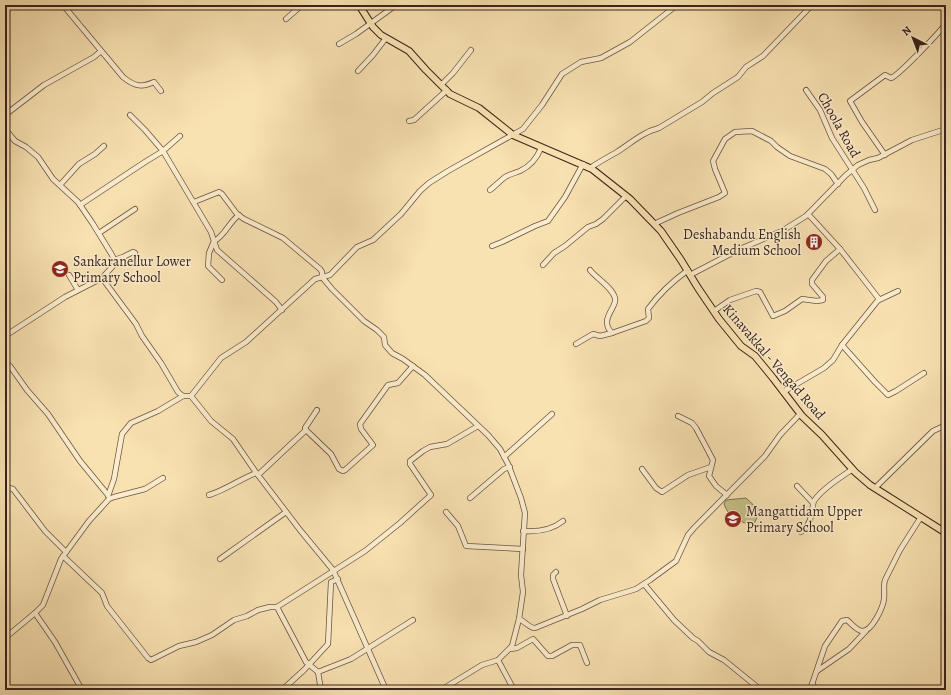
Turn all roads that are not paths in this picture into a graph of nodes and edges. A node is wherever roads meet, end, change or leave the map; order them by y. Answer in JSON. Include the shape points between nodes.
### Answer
{"nodes":[{"id":1,"x":63,"y":5,"type":"edge"},
{"id":2,"x":302,"y":5,"type":"edge"},
{"id":3,"x":359,"y":5,"type":"edge"},
{"id":4,"x":396,"y":5,"type":"edge"},
{"id":5,"x":677,"y":5,"type":"edge"},
{"id":6,"x":812,"y":5,"type":"edge"},
{"id":7,"x":944,"y":5,"type":"edge"},
{"id":8,"x":946,"y":7,"type":"edge"},
{"id":9,"x":286,"y":19,"type":"dead end"},
{"id":10,"x":946,"y":22,"type":"edge"},
{"id":11,"x":371,"y":24,"type":"junction"},
{"id":12,"x":386,"y":38,"type":"junction"},
{"id":13,"x":339,"y":44,"type":"dead end"},
{"id":14,"x":471,"y":50,"type":"dead end"},
{"id":15,"x":101,"y":51,"type":"junction"},
{"id":16,"x":358,"y":71,"type":"dead end"},
{"id":17,"x":441,"y":85,"type":"junction"},
{"id":18,"x":446,"y":90,"type":"junction"},
{"id":19,"x":806,"y":90,"type":"dead end"},
{"id":20,"x":160,"y":91,"type":"dead end"},
{"id":21,"x":5,"y":104,"type":"edge"},
{"id":22,"x":5,"y":114,"type":"edge"},
{"id":23,"x":130,"y":115,"type":"dead end"},
{"id":24,"x":409,"y":121,"type":"dead end"},
{"id":25,"x":5,"y":129,"type":"edge"},
{"id":26,"x":946,"y":129,"type":"edge"},
{"id":27,"x":513,"y":135,"type":"junction"},
{"id":28,"x":180,"y":136,"type":"dead end"},
{"id":29,"x":104,"y":146,"type":"dead end"},
{"id":30,"x":541,"y":148,"type":"junction"},
{"id":31,"x":163,"y":151,"type":"junction"},
{"id":32,"x":884,"y":155,"type":"junction"},
{"id":33,"x":583,"y":164,"type":"junction"},
{"id":34,"x":590,"y":168,"type":"junction"},
{"id":35,"x":852,"y":171,"type":"junction"},
{"id":36,"x":838,"y":184,"type":"junction"},
{"id":37,"x":60,"y":185,"type":"junction"},
{"id":38,"x":490,"y":190,"type":"dead end"},
{"id":39,"x":626,"y":196,"type":"junction"},
{"id":40,"x":194,"y":202,"type":"junction"},
{"id":41,"x":80,"y":205,"type":"junction"},
{"id":42,"x":135,"y":209,"type":"dead end"},
{"id":43,"x":875,"y":210,"type":"dead end"},
{"id":44,"x":808,"y":214,"type":"junction"},
{"id":45,"x":239,"y":215,"type":"junction"},
{"id":46,"x":654,"y":224,"type":"junction"},
{"id":47,"x":99,"y":233,"type":"junction"},
{"id":48,"x":214,"y":241,"type":"junction"},
{"id":49,"x":492,"y":246,"type":"dead end"},
{"id":50,"x":840,"y":249,"type":"junction"},
{"id":51,"x":135,"y":253,"type":"dead end"},
{"id":52,"x":114,"y":260,"type":"junction"},
{"id":53,"x":543,"y":265,"type":"dead end"},
{"id":54,"x":590,"y":270,"type":"dead end"},
{"id":55,"x":689,"y":272,"type":"junction"},
{"id":56,"x":69,"y":276,"type":"dead end"},
{"id":57,"x":322,"y":277,"type":"junction"},
{"id":58,"x":102,"y":278,"type":"junction"},
{"id":59,"x":222,"y":280,"type":"dead end"},
{"id":60,"x":78,"y":290,"type":"junction"},
{"id":61,"x":898,"y":291,"type":"dead end"},
{"id":62,"x":879,"y":300,"type":"junction"},
{"id":63,"x":282,"y":310,"type":"junction"},
{"id":64,"x":714,"y":311,"type":"junction"},
{"id":65,"x":612,"y":333,"type":"junction"},
{"id":66,"x":5,"y":336,"type":"edge"},
{"id":67,"x":576,"y":344,"type":"dead end"},
{"id":68,"x":842,"y":345,"type":"junction"},
{"id":69,"x":5,"y":362,"type":"edge"},
{"id":70,"x":413,"y":366,"type":"junction"},
{"id":71,"x":924,"y":373,"type":"dead end"},
{"id":72,"x":783,"y":392,"type":"junction"},
{"id":73,"x":183,"y":396,"type":"junction"},
{"id":74,"x":191,"y":396,"type":"junction"},
{"id":75,"x":317,"y":410,"type":"dead end"},
{"id":76,"x":552,"y":414,"type":"dead end"},
{"id":77,"x":800,"y":414,"type":"junction"},
{"id":78,"x":678,"y":416,"type":"dead end"},
{"id":79,"x":946,"y":425,"type":"edge"},
{"id":80,"x":478,"y":426,"type":"junction"},
{"id":81,"x":306,"y":430,"type":"junction"},
{"id":82,"x":504,"y":457,"type":"junction"},
{"id":83,"x":711,"y":466,"type":"junction"},
{"id":84,"x":510,"y":467,"type":"junction"},
{"id":85,"x":642,"y":469,"type":"dead end"},
{"id":86,"x":852,"y":469,"type":"junction"},
{"id":87,"x":257,"y":474,"type":"junction"},
{"id":88,"x":163,"y":478,"type":"dead end"},
{"id":89,"x":797,"y":486,"type":"dead end"},
{"id":90,"x":875,"y":488,"type":"junction"},
{"id":91,"x":5,"y":489,"type":"edge"},
{"id":92,"x":209,"y":495,"type":"dead end"},
{"id":93,"x":726,"y":495,"type":"junction"},
{"id":94,"x":108,"y":497,"type":"junction"},
{"id":95,"x":470,"y":498,"type":"dead end"},
{"id":96,"x":813,"y":503,"type":"junction"},
{"id":97,"x":286,"y":512,"type":"junction"},
{"id":98,"x":446,"y":512,"type":"dead end"},
{"id":99,"x":921,"y":517,"type":"junction"},
{"id":100,"x":563,"y":521,"type":"dead end"},
{"id":101,"x":523,"y":531,"type":"junction"},
{"id":102,"x":802,"y":532,"type":"dead end"},
{"id":103,"x":946,"y":533,"type":"edge"},
{"id":104,"x":522,"y":549,"type":"junction"},
{"id":105,"x":64,"y":554,"type":"junction"},
{"id":106,"x":220,"y":559,"type":"dead end"},
{"id":107,"x":333,"y":570,"type":"junction"},
{"id":108,"x":556,"y":572,"type":"dead end"},
{"id":109,"x":338,"y":579,"type":"junction"},
{"id":110,"x":644,"y":584,"type":"junction"},
{"id":111,"x":277,"y":607,"type":"junction"},
{"id":112,"x":36,"y":613,"type":"junction"},
{"id":113,"x":567,"y":616,"type":"junction"},
{"id":114,"x":519,"y":619,"type":"junction"},
{"id":115,"x":413,"y":620,"type":"dead end"},
{"id":116,"x":866,"y":631,"type":"junction"},
{"id":117,"x":5,"y":638,"type":"edge"},
{"id":118,"x":367,"y":648,"type":"junction"},
{"id":119,"x":509,"y":650,"type":"junction"},
{"id":120,"x":498,"y":660,"type":"junction"},
{"id":121,"x":587,"y":663,"type":"dead end"},
{"id":122,"x":309,"y":665,"type":"junction"},
{"id":123,"x":817,"y":671,"type":"junction"},
{"id":124,"x":318,"y":672,"type":"junction"},
{"id":125,"x":812,"y":684,"type":"junction"},
{"id":126,"x":82,"y":690,"type":"edge"},
{"id":127,"x":282,"y":690,"type":"edge"},
{"id":128,"x":321,"y":690,"type":"edge"},
{"id":129,"x":386,"y":690,"type":"edge"},
{"id":130,"x":441,"y":690,"type":"edge"},
{"id":131,"x":514,"y":690,"type":"edge"},
{"id":132,"x":761,"y":690,"type":"edge"},
{"id":133,"x":810,"y":690,"type":"edge"},
{"id":134,"x":817,"y":690,"type":"edge"}],
"edges":[{"from":1,"to":15,"type":"street"},
{"from":2,"to":9,"type":"street"},
{"from":3,"to":11,"type":"main road","name":"Kinavakkal - Vengad Road"},
{"from":4,"to":11,"type":"street"},
{"from":5,"to":27,"type":"street","via":[[630,42],[601,58],[581,62],[562,74],[523,129]]},
{"from":6,"to":34,"type":"street","via":[[763,56],[746,67],[733,81]]},
{"from":7,"to":8,"type":"street"},
{"from":10,"to":32,"type":"street","name":"Choola Road","via":[[901,71],[892,78],[885,75],[850,101]]},
{"from":11,"to":12,"type":"main road","name":"Kinavakkal - Vengad Road"},
{"from":11,"to":13,"type":"street"},
{"from":12,"to":16,"type":"street"},
{"from":12,"to":17,"type":"main road","name":"Kinavakkal - Vengad Road","via":[[409,51]]},
{"from":14,"to":17,"type":"street"},
{"from":15,"to":20,"type":"street","via":[[131,84],[136,86],[154,82]]},
{"from":15,"to":22,"type":"street","via":[[44,85]]},
{"from":17,"to":18,"type":"main road","name":"Kinavakkal - Vengad Road"},
{"from":18,"to":24,"type":"street","via":[[414,120]]},
{"from":18,"to":27,"type":"main road","name":"Kinavakkal - Vengad Road","via":[[479,108]]},
{"from":19,"to":35,"type":"street","name":"Choola Road"},
{"from":21,"to":22,"type":"street"},
{"from":23,"to":31,"type":"street"},
{"from":25,"to":37,"type":"street","via":[[15,141],[38,157]]},
{"from":26,"to":32,"type":"street","via":[[912,140]]},
{"from":27,"to":30,"type":"main road","name":"Kinavakkal - Vengad Road"},
{"from":27,"to":57,"type":"street","via":[[429,183],[373,240],[357,247],[330,274]]},
{"from":28,"to":31,"type":"street"},
{"from":29,"to":37,"type":"street","via":[[79,164]]},
{"from":30,"to":33,"type":"main road","name":"Kinavakkal - Vengad Road"},
{"from":30,"to":38,"type":"street","via":[[537,158],[530,164],[519,172],[505,177]]},
{"from":31,"to":40,"type":"street"},
{"from":31,"to":41,"type":"street"},
{"from":32,"to":35,"type":"street","via":[[869,160]]},
{"from":33,"to":34,"type":"main road","name":"Kinavakkal - Vengad Road"},
{"from":33,"to":49,"type":"street","via":[[548,221]]},
{"from":34,"to":39,"type":"main road","name":"Kinavakkal - Vengad Road"},
{"from":35,"to":36,"type":"street"},
{"from":35,"to":43,"type":"street","name":"Choola Road"},
{"from":36,"to":44,"type":"street"},
{"from":36,"to":46,"type":"street","via":[[825,169],[790,156],[766,138],[752,131],[735,132],[725,139],[713,161],[725,193]]},
{"from":37,"to":41,"type":"street"},
{"from":39,"to":46,"type":"main road","name":"Kinavakkal - Vengad Road"},
{"from":39,"to":53,"type":"street","via":[[603,219],[554,253]]},
{"from":40,"to":45,"type":"street","via":[[219,192]]},
{"from":40,"to":48,"type":"street"},
{"from":41,"to":47,"type":"street"},
{"from":42,"to":47,"type":"street"},
{"from":44,"to":50,"type":"street"},
{"from":44,"to":55,"type":"street","via":[[782,231]]},
{"from":45,"to":48,"type":"street","via":[[220,238]]},
{"from":45,"to":57,"type":"street","via":[[283,238],[320,269]]},
{"from":46,"to":55,"type":"main road","name":"Kinavakkal - Vengad Road"},
{"from":47,"to":52,"type":"street"},
{"from":48,"to":59,"type":"street","via":[[208,266]]},
{"from":48,"to":63,"type":"street","via":[[217,250]]},
{"from":50,"to":62,"type":"street"},
{"from":50,"to":64,"type":"street","via":[[812,280],[823,300],[802,299],[773,316],[760,292],[756,291],[730,300]]},
{"from":51,"to":52,"type":"street"},
{"from":52,"to":58,"type":"street","via":[[113,266]]},
{"from":54,"to":65,"type":"street","via":[[615,297],[607,322]]},
{"from":55,"to":64,"type":"main road","name":"Kinavakkal - Vengad Road"},
{"from":55,"to":65,"type":"street","via":[[677,278],[653,302],[648,309],[649,318],[646,321]]},
{"from":56,"to":60,"type":"street"},
{"from":57,"to":63,"type":"street","via":[[316,279]]},
{"from":57,"to":70,"type":"street","via":[[364,321],[377,330],[392,353]]},
{"from":58,"to":60,"type":"street"},
{"from":58,"to":73,"type":"street"},
{"from":60,"to":66,"type":"street"},
{"from":61,"to":62,"type":"street"},
{"from":62,"to":68,"type":"street"},
{"from":63,"to":74,"type":"street","via":[[246,342],[221,358]]},
{"from":64,"to":72,"type":"main road","name":"Kinavakkal - Vengad Road","via":[[741,346],[755,356]]},
{"from":65,"to":67,"type":"street","via":[[600,336],[593,334]]},
{"from":68,"to":71,"type":"street","via":[[888,395]]},
{"from":68,"to":72,"type":"street","via":[[833,360],[824,368]]},
{"from":69,"to":94,"type":"street","via":[[48,414]]},
{"from":70,"to":80,"type":"street"},
{"from":70,"to":81,"type":"street","via":[[398,382],[388,385],[369,410],[360,426],[373,445],[346,470],[339,469],[331,454]]},
{"from":72,"to":77,"type":"main road","name":"Kinavakkal - Vengad Road"},
{"from":73,"to":74,"type":"street"},
{"from":73,"to":94,"type":"street","via":[[131,423],[122,434]]},
{"from":74,"to":87,"type":"street","via":[[211,421],[233,439]]},
{"from":75,"to":81,"type":"street","via":[[307,424]]},
{"from":76,"to":82,"type":"street"},
{"from":77,"to":86,"type":"main road","name":"Kinavakkal - Vengad Road"},
{"from":77,"to":93,"type":"street","via":[[765,456]]},
{"from":78,"to":83,"type":"street","via":[[696,428],[713,460]]},
{"from":79,"to":90,"type":"street","via":[[933,431]]},
{"from":80,"to":82,"type":"street","via":[[496,444]]},
{"from":80,"to":107,"type":"street","via":[[447,444],[430,447],[410,460],[410,464],[431,495],[365,551]]},
{"from":81,"to":87,"type":"street"},
{"from":82,"to":84,"type":"street"},
{"from":83,"to":85,"type":"street","via":[[688,475],[662,492]]},
{"from":83,"to":93,"type":"street","via":[[709,476]]},
{"from":84,"to":95,"type":"street","via":[[504,469]]},
{"from":84,"to":101,"type":"street","via":[[525,513]]},
{"from":86,"to":90,"type":"main road","name":"Kinavakkal - Vengad Road"},
{"from":86,"to":96,"type":"street"},
{"from":87,"to":92,"type":"street","via":[[245,477],[230,487]]},
{"from":87,"to":97,"type":"street"},
{"from":88,"to":94,"type":"street","via":[[145,490]]},
{"from":89,"to":96,"type":"street"},
{"from":90,"to":99,"type":"main road","name":"Kinavakkal - Vengad Road"},
{"from":91,"to":105,"type":"street","via":[[12,489]]},
{"from":93,"to":110,"type":"street","via":[[688,535],[676,561]]},
{"from":94,"to":105,"type":"street"},
{"from":96,"to":102,"type":"street","via":[[811,516]]},
{"from":97,"to":106,"type":"street"},
{"from":97,"to":107,"type":"street"},
{"from":98,"to":104,"type":"street","via":[[458,526],[466,546]]},
{"from":99,"to":103,"type":"main road","name":"Kinavakkal - Vengad Road"},
{"from":99,"to":116,"type":"street","via":[[885,580],[884,600],[871,627]]},
{"from":100,"to":101,"type":"street","via":[[538,532]]},
{"from":101,"to":104,"type":"street"},
{"from":104,"to":114,"type":"street","via":[[523,592]]},
{"from":105,"to":111,"type":"street","via":[[102,593],[107,606],[151,660],[179,646],[212,635],[234,620],[258,610]]},
{"from":105,"to":112,"type":"street","via":[[54,572],[43,605]]},
{"from":107,"to":109,"type":"street"},
{"from":107,"to":111,"type":"street"},
{"from":108,"to":113,"type":"street","via":[[553,579]]},
{"from":109,"to":118,"type":"street"},
{"from":109,"to":122,"type":"street","via":[[331,582],[328,644]]},
{"from":110,"to":113,"type":"street","via":[[600,600]]},
{"from":110,"to":132,"type":"street","via":[[692,638]]},
{"from":111,"to":122,"type":"street"},
{"from":112,"to":117,"type":"street"},
{"from":112,"to":126,"type":"street"},
{"from":113,"to":114,"type":"street","via":[[532,628]]},
{"from":114,"to":119,"type":"street"},
{"from":115,"to":118,"type":"street"},
{"from":116,"to":123,"type":"street","via":[[849,649]]},
{"from":116,"to":123,"type":"street","via":[[858,630],[847,620],[842,621],[825,646]]},
{"from":118,"to":124,"type":"street","via":[[351,659]]},
{"from":118,"to":129,"type":"street"},
{"from":119,"to":120,"type":"street"},
{"from":119,"to":121,"type":"street","via":[[533,639],[548,656],[572,645],[580,645]]},
{"from":120,"to":130,"type":"street","via":[[482,665]]},
{"from":120,"to":131,"type":"street"},
{"from":122,"to":124,"type":"street"},
{"from":122,"to":127,"type":"street"},
{"from":123,"to":125,"type":"street"},
{"from":124,"to":128,"type":"street"},
{"from":125,"to":133,"type":"street"},
{"from":125,"to":134,"type":"street"}]}
